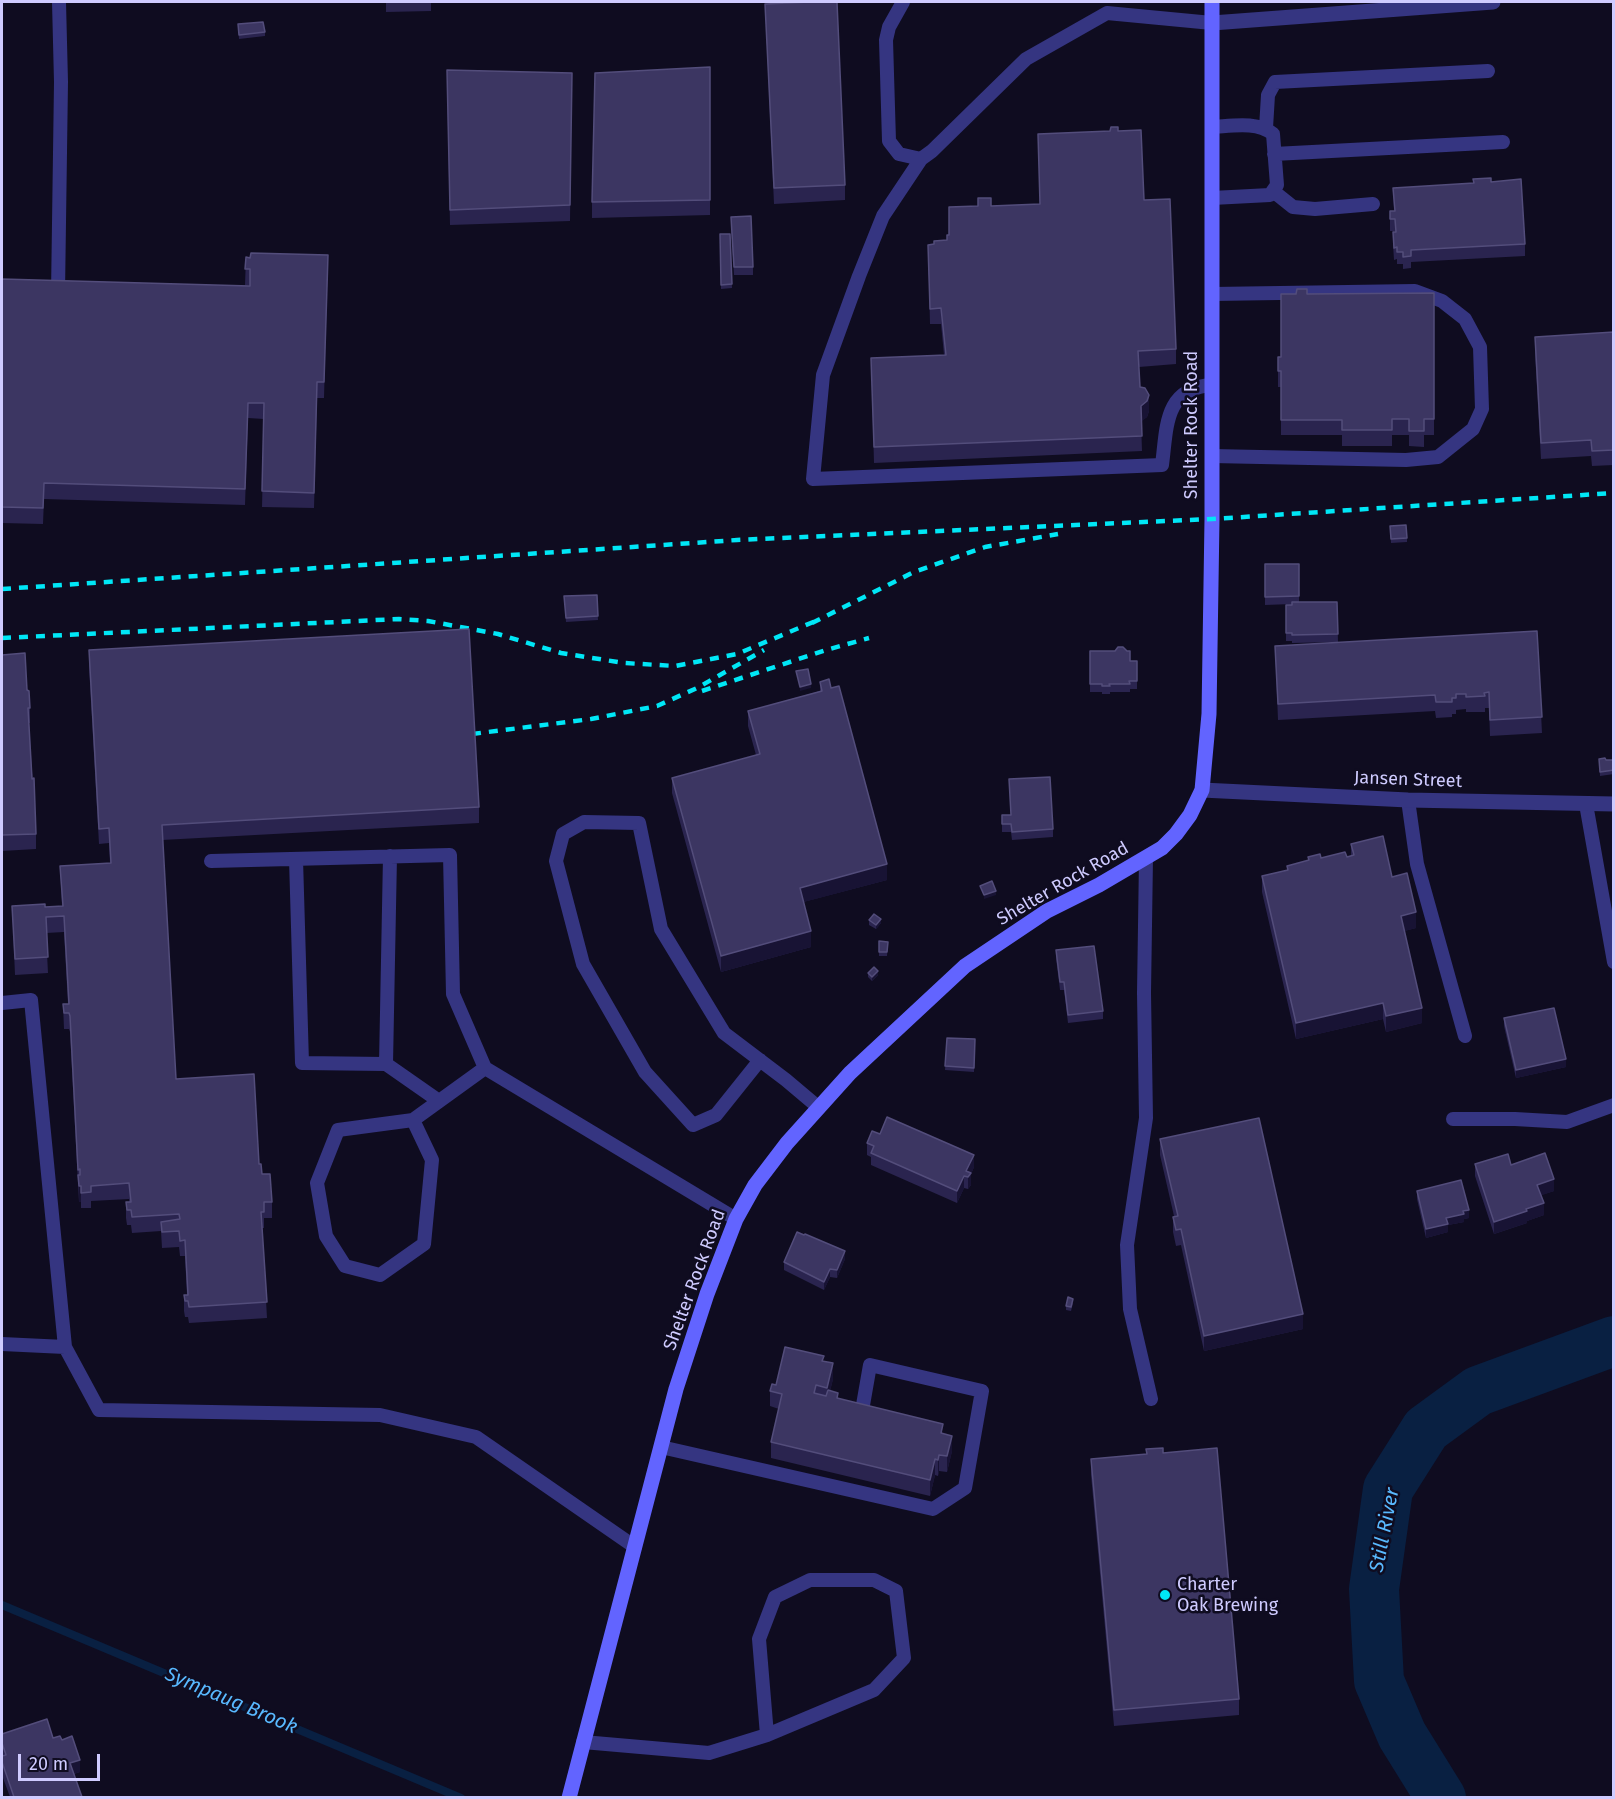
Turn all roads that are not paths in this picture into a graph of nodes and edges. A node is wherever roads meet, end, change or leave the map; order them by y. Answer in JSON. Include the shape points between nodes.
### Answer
{"nodes":[{"id":1,"x":59,"y":2,"type":"edge"},
{"id":2,"x":903,"y":2,"type":"edge"},
{"id":3,"x":1212,"y":2,"type":"edge"},
{"id":4,"x":1493,"y":2,"type":"edge"},
{"id":5,"x":1107,"y":7,"type":"edge"},
{"id":6,"x":1212,"y":24,"type":"junction"},
{"id":7,"x":1488,"y":70,"type":"dead end"},
{"id":8,"x":1212,"y":127,"type":"junction"},
{"id":9,"x":1266,"y":128,"type":"junction"},
{"id":10,"x":1503,"y":142,"type":"dead end"},
{"id":11,"x":1274,"y":154,"type":"junction"},
{"id":12,"x":921,"y":159,"type":"junction"},
{"id":13,"x":1273,"y":191,"type":"junction"},
{"id":14,"x":1212,"y":198,"type":"junction"},
{"id":15,"x":1373,"y":204,"type":"dead end"},
{"id":16,"x":58,"y":293,"type":"edge"},
{"id":17,"x":1212,"y":294,"type":"junction"},
{"id":18,"x":1212,"y":385,"type":"junction"},
{"id":19,"x":1212,"y":456,"type":"junction"},
{"id":20,"x":1202,"y":790,"type":"junction"},
{"id":21,"x":1408,"y":800,"type":"junction"},
{"id":22,"x":1586,"y":804,"type":"junction"},
{"id":23,"x":1614,"y":804,"type":"edge"},
{"id":24,"x":390,"y":856,"type":"junction"},
{"id":25,"x":1146,"y":858,"type":"junction"},
{"id":26,"x":296,"y":859,"type":"junction"},
{"id":27,"x":211,"y":861,"type":"dead end"},
{"id":28,"x":1614,"y":962,"type":"edge"},
{"id":29,"x":2,"y":1003,"type":"edge"},
{"id":30,"x":1465,"y":1036,"type":"dead end"},
{"id":31,"x":760,"y":1060,"type":"junction"},
{"id":32,"x":386,"y":1064,"type":"junction"},
{"id":33,"x":485,"y":1068,"type":"junction"},
{"id":34,"x":439,"y":1101,"type":"junction"},
{"id":35,"x":1614,"y":1105,"type":"edge"},
{"id":36,"x":818,"y":1107,"type":"junction"},
{"id":37,"x":1453,"y":1119,"type":"dead end"},
{"id":38,"x":413,"y":1120,"type":"junction"},
{"id":39,"x":736,"y":1219,"type":"junction"},
{"id":40,"x":2,"y":1344,"type":"edge"},
{"id":41,"x":65,"y":1347,"type":"junction"},
{"id":42,"x":1151,"y":1400,"type":"dead end"},
{"id":43,"x":863,"y":1405,"type":"edge"},
{"id":44,"x":662,"y":1447,"type":"junction"},
{"id":45,"x":635,"y":1547,"type":"junction"},
{"id":46,"x":767,"y":1735,"type":"junction"},
{"id":47,"x":583,"y":1742,"type":"junction"},
{"id":48,"x":569,"y":1797,"type":"edge"}],
"edges":[{"from":1,"to":16,"type":"lane"},
{"from":2,"to":12,"type":"lane","via":[[886,40],[889,141],[899,154]]},
{"from":3,"to":6,"type":"street","name":"Shelter Rock Road"},
{"from":4,"to":6,"type":"street"},
{"from":5,"to":6,"type":"lane"},
{"from":5,"to":12,"type":"lane","via":[[1026,59]]},
{"from":6,"to":8,"type":"street","name":"Shelter Rock Road"},
{"from":7,"to":9,"type":"lane","via":[[1275,82],[1268,95]]},
{"from":8,"to":9,"type":"lane"},
{"from":8,"to":14,"type":"street","name":"Shelter Rock Road"},
{"from":9,"to":11,"type":"lane","via":[[1273,134]]},
{"from":10,"to":11,"type":"lane"},
{"from":11,"to":13,"type":"lane","via":[[1277,186]]},
{"from":12,"to":18,"type":"lane","via":[[884,216],[823,375],[813,478],[1162,465],[1173,405],[1196,386]]},
{"from":13,"to":14,"type":"lane","via":[[1270,195]]},
{"from":13,"to":15,"type":"lane","via":[[1293,207]]},
{"from":14,"to":17,"type":"street","name":"Shelter Rock Road"},
{"from":17,"to":18,"type":"street","name":"Shelter Rock Road"},
{"from":17,"to":19,"type":"lane","via":[[1415,291],[1442,301],[1465,319],[1480,347],[1482,409],[1473,429],[1438,457],[1406,460]]},
{"from":18,"to":19,"type":"street","name":"Shelter Rock Road"},
{"from":19,"to":20,"type":"street","name":"Shelter Rock Road","via":[[1209,714]]},
{"from":20,"to":21,"type":"street","name":"Jansen Street"},
{"from":20,"to":25,"type":"street","name":"Shelter Rock Road","via":[[1176,834]]},
{"from":21,"to":22,"type":"street","name":"Jansen Street"},
{"from":21,"to":30,"type":"lane","via":[[1417,864]]},
{"from":22,"to":23,"type":"street","name":"Jansen Street"},
{"from":22,"to":28,"type":"lane"},
{"from":24,"to":26,"type":"lane"},
{"from":24,"to":32,"type":"lane"},
{"from":24,"to":33,"type":"lane","via":[[450,855],[453,994]]},
{"from":25,"to":36,"type":"street","name":"Shelter Rock Road","via":[[1047,911],[965,966]]},
{"from":25,"to":42,"type":"lane","via":[[1146,1118],[1127,1245],[1130,1309]]},
{"from":26,"to":27,"type":"lane"},
{"from":26,"to":32,"type":"lane","via":[[302,1063]]},
{"from":29,"to":41,"type":"lane","via":[[31,1000]]},
{"from":31,"to":31,"type":"lane","via":[[724,1033],[661,928],[639,823],[584,822],[563,834],[556,861],[583,964],[645,1072],[693,1125],[716,1115]]},
{"from":31,"to":36,"type":"lane"},
{"from":32,"to":34,"type":"lane"},
{"from":33,"to":34,"type":"lane"},
{"from":33,"to":39,"type":"lane"},
{"from":34,"to":38,"type":"lane"},
{"from":35,"to":37,"type":"lane","via":[[1566,1122]]},
{"from":36,"to":39,"type":"street","name":"Shelter Rock Road","via":[[755,1185]]},
{"from":38,"to":38,"type":"lane","via":[[432,1160],[424,1244],[380,1275],[345,1266],[326,1236],[317,1183],[338,1130]]},
{"from":39,"to":44,"type":"street","name":"Shelter Rock Road","via":[[676,1389]]},
{"from":40,"to":41,"type":"lane"},
{"from":41,"to":45,"type":"lane","via":[[99,1410],[380,1415],[476,1437]]},
{"from":43,"to":44,"type":"lane","via":[[870,1365],[982,1391],[965,1488],[933,1509]]},
{"from":44,"to":45,"type":"street","name":"Shelter Rock Road"},
{"from":45,"to":47,"type":"street","name":"Shelter Rock Road"},
{"from":46,"to":46,"type":"lane","via":[[874,1690],[904,1658],[896,1590],[874,1580],[810,1580],[775,1597],[759,1640]]},
{"from":46,"to":47,"type":"lane","via":[[709,1753]]},
{"from":47,"to":48,"type":"street","name":"Shelter Rock Road"}]}
